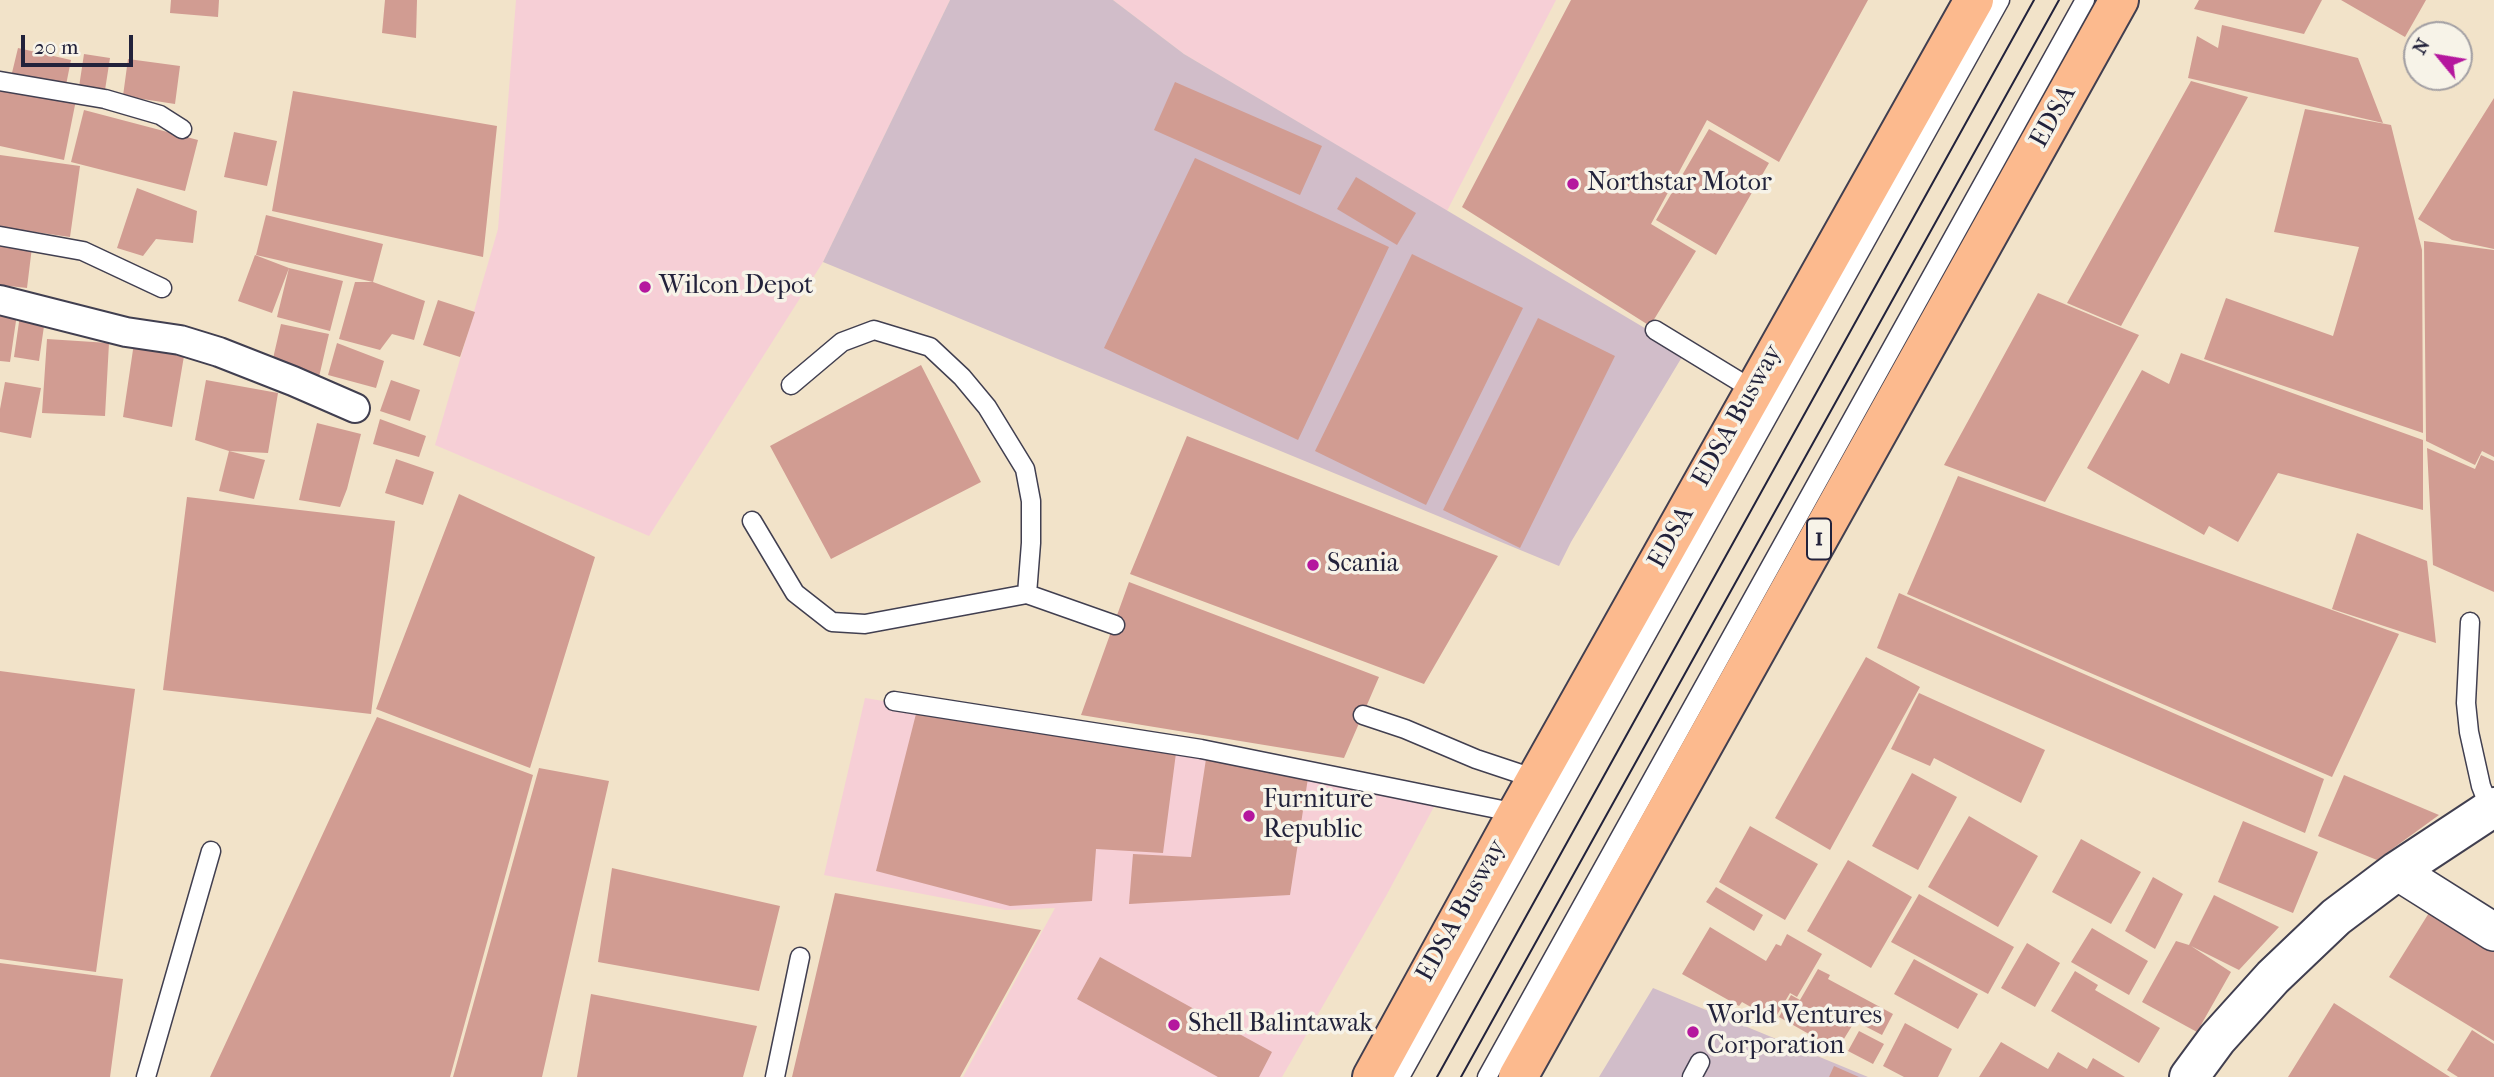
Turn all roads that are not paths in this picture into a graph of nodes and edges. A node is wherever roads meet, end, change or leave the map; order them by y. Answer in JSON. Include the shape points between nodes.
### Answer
{"nodes":[{"id":1,"x":1975,"y":0,"type":"edge"},
{"id":2,"x":2000,"y":0,"type":"edge"},
{"id":3,"x":2085,"y":0,"type":"edge"},
{"id":4,"x":2119,"y":0,"type":"edge"},
{"id":5,"x":0,"y":81,"type":"edge"},
{"id":6,"x":182,"y":129,"type":"dead end"},
{"id":7,"x":0,"y":236,"type":"edge"},
{"id":8,"x":162,"y":288,"type":"dead end"},
{"id":9,"x":0,"y":300,"type":"edge"},
{"id":10,"x":1655,"y":330,"type":"dead end"},
{"id":11,"x":791,"y":385,"type":"dead end"},
{"id":12,"x":1755,"y":391,"type":"junction"},
{"id":13,"x":355,"y":408,"type":"dead end"},
{"id":14,"x":752,"y":521,"type":"dead end"},
{"id":15,"x":1027,"y":594,"type":"junction"},
{"id":16,"x":2470,"y":622,"type":"dead end"},
{"id":17,"x":1115,"y":625,"type":"dead end"},
{"id":18,"x":894,"y":701,"type":"dead end"},
{"id":19,"x":1363,"y":715,"type":"dead end"},
{"id":20,"x":1536,"y":779,"type":"junction"},
{"id":21,"x":2493,"y":809,"type":"edge"},
{"id":22,"x":1517,"y":813,"type":"junction"},
{"id":23,"x":211,"y":851,"type":"dead end"},
{"id":24,"x":2397,"y":871,"type":"junction"},
{"id":25,"x":2494,"y":932,"type":"edge"},
{"id":26,"x":800,"y":957,"type":"dead end"},
{"id":27,"x":146,"y":1077,"type":"edge"},
{"id":28,"x":775,"y":1077,"type":"edge"},
{"id":29,"x":1372,"y":1077,"type":"edge"},
{"id":30,"x":1400,"y":1077,"type":"edge"},
{"id":31,"x":1487,"y":1077,"type":"edge"},
{"id":32,"x":1518,"y":1077,"type":"edge"},
{"id":33,"x":2189,"y":1077,"type":"edge"}],
"edges":[{"from":1,"to":12,"type":"highway","name":"EDSA"},
{"from":2,"to":30,"type":"lane","name":"EDSA Busway"},
{"from":3,"to":31,"type":"lane"},
{"from":4,"to":32,"type":"highway","name":"EDSA","number":"1"},
{"from":5,"to":6,"type":"lane","via":[[105,99],[160,115]]},
{"from":7,"to":8,"type":"lane","via":[[83,251]]},
{"from":9,"to":13,"type":"street","via":[[126,332],[180,340]]},
{"from":10,"to":12,"type":"lane"},
{"from":11,"to":15,"type":"lane","via":[[842,342],[874,330],[930,347],[987,407],[1025,469],[1031,501]]},
{"from":12,"to":20,"type":"highway","name":"EDSA"},
{"from":14,"to":15,"type":"lane","via":[[795,593],[832,622],[865,624]]},
{"from":15,"to":17,"type":"lane"},
{"from":16,"to":21,"type":"lane","via":[[2468,722],[2481,786]]},
{"from":18,"to":22,"type":"lane","via":[[1201,749]]},
{"from":19,"to":20,"type":"lane"},
{"from":20,"to":22,"type":"highway","name":"EDSA"},
{"from":21,"to":24,"type":"street"},
{"from":22,"to":29,"type":"highway","name":"EDSA"},
{"from":23,"to":27,"type":"lane"},
{"from":24,"to":25,"type":"street"},
{"from":24,"to":33,"type":"street","via":[[2336,917],[2273,977]]},
{"from":26,"to":28,"type":"lane"}]}
